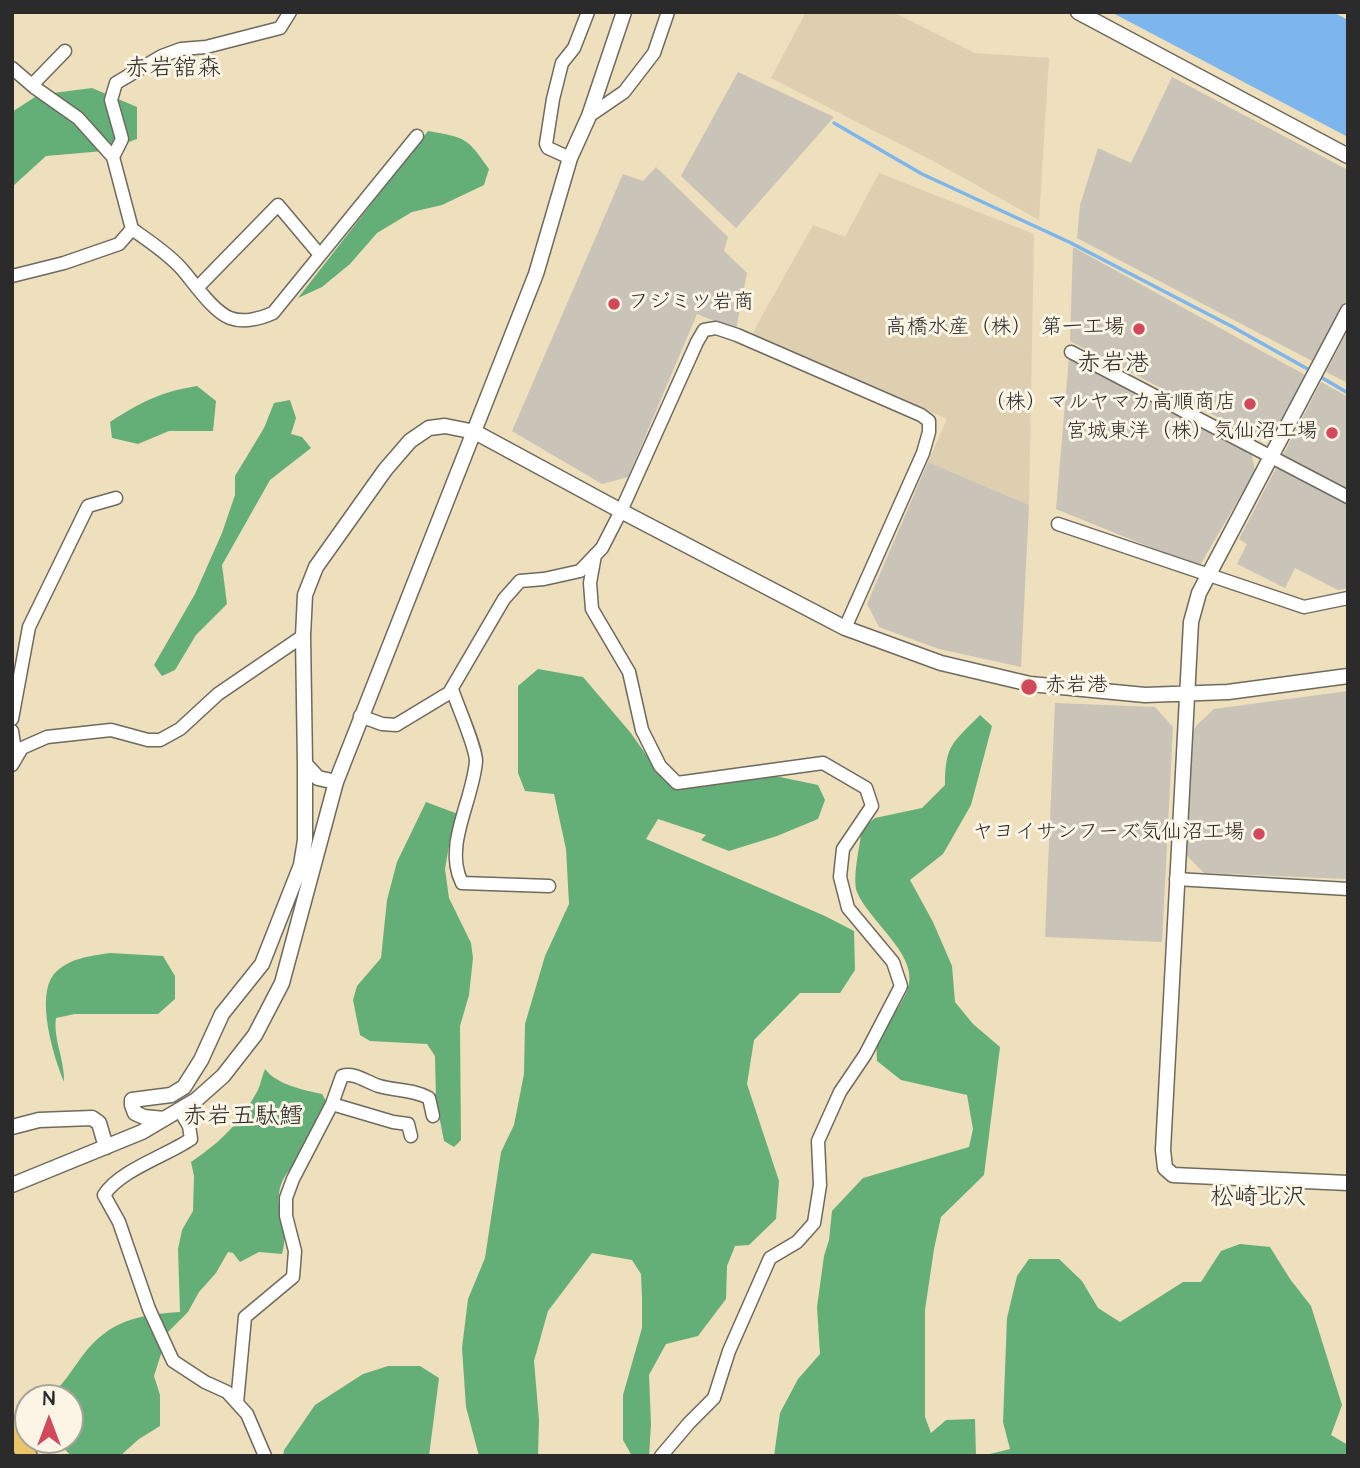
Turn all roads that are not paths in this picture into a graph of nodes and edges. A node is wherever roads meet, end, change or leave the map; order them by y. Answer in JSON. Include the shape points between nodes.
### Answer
{"nodes":[{"id":1,"x":290,"y":12,"type":"edge"},
{"id":2,"x":588,"y":12,"type":"edge"},
{"id":3,"x":624,"y":12,"type":"edge"},
{"id":4,"x":668,"y":12,"type":"edge"},
{"id":5,"x":1078,"y":12,"type":"edge"},
{"id":6,"x":65,"y":51,"type":"dead end"},
{"id":7,"x":12,"y":68,"type":"edge"},
{"id":8,"x":32,"y":85,"type":"junction"},
{"id":9,"x":589,"y":116,"type":"junction"},
{"id":10,"x":417,"y":135,"type":"dead end"},
{"id":11,"x":1348,"y":156,"type":"edge"},
{"id":12,"x":113,"y":157,"type":"junction"},
{"id":13,"x":570,"y":158,"type":"junction"},
{"id":14,"x":132,"y":229,"type":"junction"},
{"id":15,"x":320,"y":255,"type":"junction"},
{"id":16,"x":12,"y":276,"type":"edge"},
{"id":17,"x":197,"y":288,"type":"junction"},
{"id":18,"x":1348,"y":311,"type":"edge"},
{"id":19,"x":1071,"y":352,"type":"dead end"},
{"id":20,"x":475,"y":432,"type":"junction"},
{"id":21,"x":1271,"y":456,"type":"junction"},
{"id":22,"x":1348,"y":497,"type":"edge"},
{"id":23,"x":116,"y":498,"type":"dead end"},
{"id":24,"x":621,"y":511,"type":"junction"},
{"id":25,"x":1058,"y":524,"type":"dead end"},
{"id":26,"x":595,"y":555,"type":"junction"},
{"id":27,"x":1208,"y":576,"type":"junction"},
{"id":28,"x":1348,"y":598,"type":"edge"},
{"id":29,"x":845,"y":628,"type":"junction"},
{"id":30,"x":303,"y":636,"type":"junction"},
{"id":31,"x":1348,"y":676,"type":"edge"},
{"id":32,"x":452,"y":689,"type":"junction"},
{"id":33,"x":1186,"y":695,"type":"junction"},
{"id":34,"x":14,"y":696,"type":"edge"},
{"id":35,"x":360,"y":716,"type":"junction"},
{"id":36,"x":12,"y":719,"type":"edge"},
{"id":37,"x":12,"y":731,"type":"edge"},
{"id":38,"x":14,"y":761,"type":"edge"},
{"id":39,"x":306,"y":764,"type":"junction"},
{"id":40,"x":336,"y":782,"type":"junction"},
{"id":41,"x":1176,"y":879,"type":"junction"},
{"id":42,"x":549,"y":886,"type":"dead end"},
{"id":43,"x":1348,"y":889,"type":"edge"},
{"id":44,"x":332,"y":1104,"type":"junction"},
{"id":45,"x":180,"y":1111,"type":"junction"},
{"id":46,"x":433,"y":1116,"type":"dead end"},
{"id":47,"x":164,"y":1119,"type":"junction"},
{"id":48,"x":12,"y":1127,"type":"edge"},
{"id":49,"x":411,"y":1136,"type":"dead end"},
{"id":50,"x":106,"y":1147,"type":"junction"},
{"id":51,"x":1348,"y":1183,"type":"edge"},
{"id":52,"x":12,"y":1185,"type":"edge"},
{"id":53,"x":237,"y":1402,"type":"junction"},
{"id":54,"x":12,"y":1426,"type":"edge"},
{"id":55,"x":27,"y":1456,"type":"edge"},
{"id":56,"x":265,"y":1456,"type":"edge"},
{"id":57,"x":661,"y":1456,"type":"edge"}],
"edges":[{"from":1,"to":12,"type":"street","via":[[280,29],[206,47],[181,48],[116,83],[111,100],[122,139]]},
{"from":2,"to":13,"type":"street","via":[[574,48],[562,63],[547,140],[548,148]]},
{"from":3,"to":9,"type":"street"},
{"from":4,"to":9,"type":"street","via":[[654,53],[624,92]]},
{"from":5,"to":11,"type":"street"},
{"from":6,"to":8,"type":"street"},
{"from":7,"to":8,"type":"street"},
{"from":8,"to":12,"type":"street","via":[[78,118]]},
{"from":9,"to":13,"type":"street"},
{"from":10,"to":15,"type":"street"},
{"from":12,"to":14,"type":"street"},
{"from":13,"to":20,"type":"street","via":[[536,274]]},
{"from":14,"to":16,"type":"street","via":[[119,244]]},
{"from":14,"to":17,"type":"street","via":[[157,245]]},
{"from":15,"to":17,"type":"street","via":[[273,313],[258,320],[230,318]]},
{"from":15,"to":17,"type":"street","via":[[278,205]]},
{"from":18,"to":21,"type":"street"},
{"from":19,"to":21,"type":"street"},
{"from":20,"to":24,"type":"street"},
{"from":20,"to":30,"type":"street","via":[[429,428],[410,441],[385,470],[316,567],[305,595]]},
{"from":20,"to":35,"type":"street"},
{"from":21,"to":22,"type":"street"},
{"from":21,"to":27,"type":"street"},
{"from":23,"to":34,"type":"street","via":[[88,506],[29,627]]},
{"from":24,"to":26,"type":"street"},
{"from":24,"to":29,"type":"street"},
{"from":24,"to":29,"type":"street","via":[[704,330],[716,328],[737,335],[920,415],[929,421],[923,453]]},
{"from":25,"to":27,"type":"street"},
{"from":26,"to":32,"type":"street","via":[[580,571],[520,581],[504,599]]},
{"from":26,"to":57,"type":"street","via":[[592,609],[629,671],[642,730],[660,766],[677,783],[823,763],[866,788],[872,806],[843,849],[840,877],[848,908],[893,962],[901,986],[840,1092],[818,1141],[820,1185],[814,1223],[797,1242],[770,1258],[729,1351],[714,1398]]},
{"from":27,"to":28,"type":"street","via":[[1304,607]]},
{"from":27,"to":33,"type":"street","via":[[1191,622]]},
{"from":29,"to":33,"type":"street","via":[[941,663],[1030,684]]},
{"from":30,"to":38,"type":"street","via":[[160,740],[111,730],[85,731],[47,737],[22,748]]},
{"from":30,"to":39,"type":"street"},
{"from":31,"to":33,"type":"street"},
{"from":32,"to":35,"type":"street","via":[[396,725]]},
{"from":32,"to":42,"type":"street","via":[[476,758],[457,836],[455,871],[462,883]]},
{"from":33,"to":41,"type":"street"},
{"from":34,"to":36,"type":"street"},
{"from":35,"to":40,"type":"street"},
{"from":37,"to":38,"type":"street"},
{"from":39,"to":40,"type":"street","via":[[318,778]]},
{"from":39,"to":47,"type":"street","via":[[302,865],[262,964],[219,1020],[184,1087],[171,1095],[132,1100],[135,1113]]},
{"from":40,"to":45,"type":"street","via":[[282,983],[255,1035],[223,1076]]},
{"from":41,"to":43,"type":"street"},
{"from":41,"to":51,"type":"street","via":[[1165,1168],[1173,1175]]},
{"from":44,"to":46,"type":"street","via":[[342,1076],[350,1074],[380,1086],[421,1093],[429,1098]]},
{"from":44,"to":49,"type":"street","via":[[408,1124]]},
{"from":44,"to":53,"type":"street","via":[[286,1198],[295,1251],[293,1277],[245,1317]]},
{"from":45,"to":47,"type":"street"},
{"from":45,"to":53,"type":"street","via":[[191,1139],[129,1173],[104,1195],[173,1361]]},
{"from":47,"to":50,"type":"street"},
{"from":48,"to":50,"type":"street","via":[[39,1120],[92,1118],[99,1123]]},
{"from":50,"to":52,"type":"street"},
{"from":53,"to":56,"type":"street"},
{"from":54,"to":55,"type":"main road"}]}
